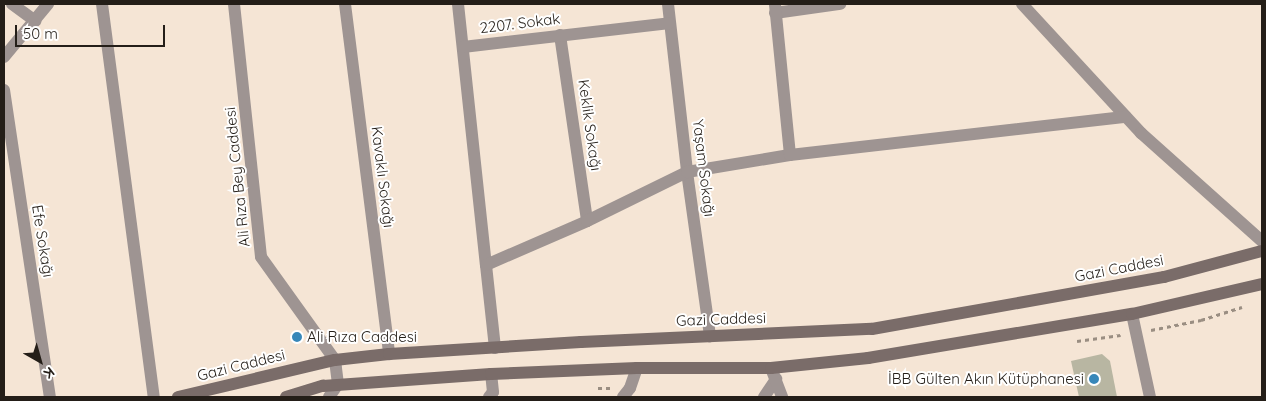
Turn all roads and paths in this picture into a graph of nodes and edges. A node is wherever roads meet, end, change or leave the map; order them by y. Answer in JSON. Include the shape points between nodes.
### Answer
{"nodes":[{"id":1,"x":12,"y":4,"type":"edge"},
{"id":2,"x":48,"y":4,"type":"edge"},
{"id":3,"x":102,"y":4,"type":"edge"},
{"id":4,"x":234,"y":4,"type":"edge"},
{"id":5,"x":345,"y":4,"type":"edge"},
{"id":6,"x":458,"y":4,"type":"edge"},
{"id":7,"x":668,"y":4,"type":"edge"},
{"id":8,"x":840,"y":4,"type":"edge"},
{"id":9,"x":1022,"y":4,"type":"edge"},
{"id":10,"x":775,"y":9,"type":"edge"},
{"id":11,"x":35,"y":21,"type":"junction"},
{"id":12,"x":670,"y":24,"type":"junction"},
{"id":13,"x":560,"y":35,"type":"junction"},
{"id":14,"x":463,"y":47,"type":"junction"},
{"id":15,"x":4,"y":57,"type":"edge"},
{"id":16,"x":4,"y":90,"type":"edge"},
{"id":17,"x":1126,"y":117,"type":"junction"},
{"id":18,"x":790,"y":155,"type":"junction"},
{"id":19,"x":687,"y":172,"type":"junction"},
{"id":20,"x":587,"y":221,"type":"junction"},
{"id":21,"x":1262,"y":241,"type":"edge"},
{"id":22,"x":1262,"y":251,"type":"edge"},
{"id":23,"x":486,"y":265,"type":"junction"},
{"id":24,"x":1262,"y":284,"type":"edge"},
{"id":25,"x":1132,"y":314,"type":"junction"},
{"id":26,"x":710,"y":336,"type":"junction"},
{"id":27,"x":495,"y":348,"type":"junction"},
{"id":28,"x":390,"y":354,"type":"junction"},
{"id":29,"x":335,"y":360,"type":"junction"},
{"id":30,"x":637,"y":368,"type":"junction"},
{"id":31,"x":491,"y":374,"type":"junction"},
{"id":32,"x":773,"y":374,"type":"junction"},
{"id":33,"x":338,"y":384,"type":"junction"},
{"id":34,"x":50,"y":397,"type":"edge"},
{"id":35,"x":154,"y":397,"type":"edge"},
{"id":36,"x":178,"y":397,"type":"edge"},
{"id":37,"x":286,"y":397,"type":"edge"},
{"id":38,"x":329,"y":397,"type":"edge"},
{"id":39,"x":489,"y":397,"type":"edge"},
{"id":40,"x":624,"y":397,"type":"edge"},
{"id":41,"x":764,"y":397,"type":"edge"},
{"id":42,"x":782,"y":397,"type":"edge"},
{"id":43,"x":1150,"y":397,"type":"edge"}],
"edges":[{"from":1,"to":11,"type":"street"},
{"from":2,"to":11,"type":"street"},
{"from":3,"to":35,"type":"street"},
{"from":4,"to":29,"type":"street","name":"Ali Rıza Bey Caddesi","via":[[261,257]]},
{"from":5,"to":28,"type":"street","name":"Kavaklı Sokağı"},
{"from":6,"to":14,"type":"street"},
{"from":7,"to":12,"type":"street","name":"Yaşam Sokağı"},
{"from":8,"to":10,"type":"street"},
{"from":9,"to":17,"type":"street"},
{"from":10,"to":18,"type":"street"},
{"from":11,"to":15,"type":"street"},
{"from":12,"to":13,"type":"street","name":"2207. Sokak"},
{"from":12,"to":19,"type":"street","name":"Yaşam Sokağı"},
{"from":13,"to":14,"type":"street","name":"2207. Sokak"},
{"from":13,"to":20,"type":"street","name":"Keklik Sokağı"},
{"from":14,"to":23,"type":"street"},
{"from":16,"to":34,"type":"street","name":"Efe Sokağı"},
{"from":17,"to":18,"type":"street"},
{"from":17,"to":21,"type":"street"},
{"from":18,"to":19,"type":"street"},
{"from":19,"to":20,"type":"street"},
{"from":19,"to":26,"type":"street","name":"Yaşam Sokağı"},
{"from":20,"to":23,"type":"street"},
{"from":22,"to":26,"type":"main road","name":"Gazi Caddesi","via":[[1164,277],[872,329]]},
{"from":23,"to":27,"type":"street"},
{"from":24,"to":25,"type":"main road"},
{"from":25,"to":32,"type":"main road"},
{"from":25,"to":43,"type":"street"},
{"from":26,"to":27,"type":"main road","name":"Gazi Caddesi"},
{"from":27,"to":28,"type":"main road","name":"Gazi Caddesi"},
{"from":28,"to":29,"type":"main road","name":"Gazi Caddesi"},
{"from":29,"to":33,"type":"street","name":"Ali Rıza Bey Caddesi"},
{"from":29,"to":36,"type":"main road","name":"Gazi Caddesi"},
{"from":30,"to":31,"type":"main road"},
{"from":30,"to":32,"type":"main road"},
{"from":30,"to":40,"type":"street"},
{"from":31,"to":33,"type":"main road"},
{"from":31,"to":39,"type":"street","via":[[493,392]]},
{"from":32,"to":41,"type":"street"},
{"from":32,"to":42,"type":"street"},
{"from":33,"to":37,"type":"main road"},
{"from":33,"to":38,"type":"street"}]}
